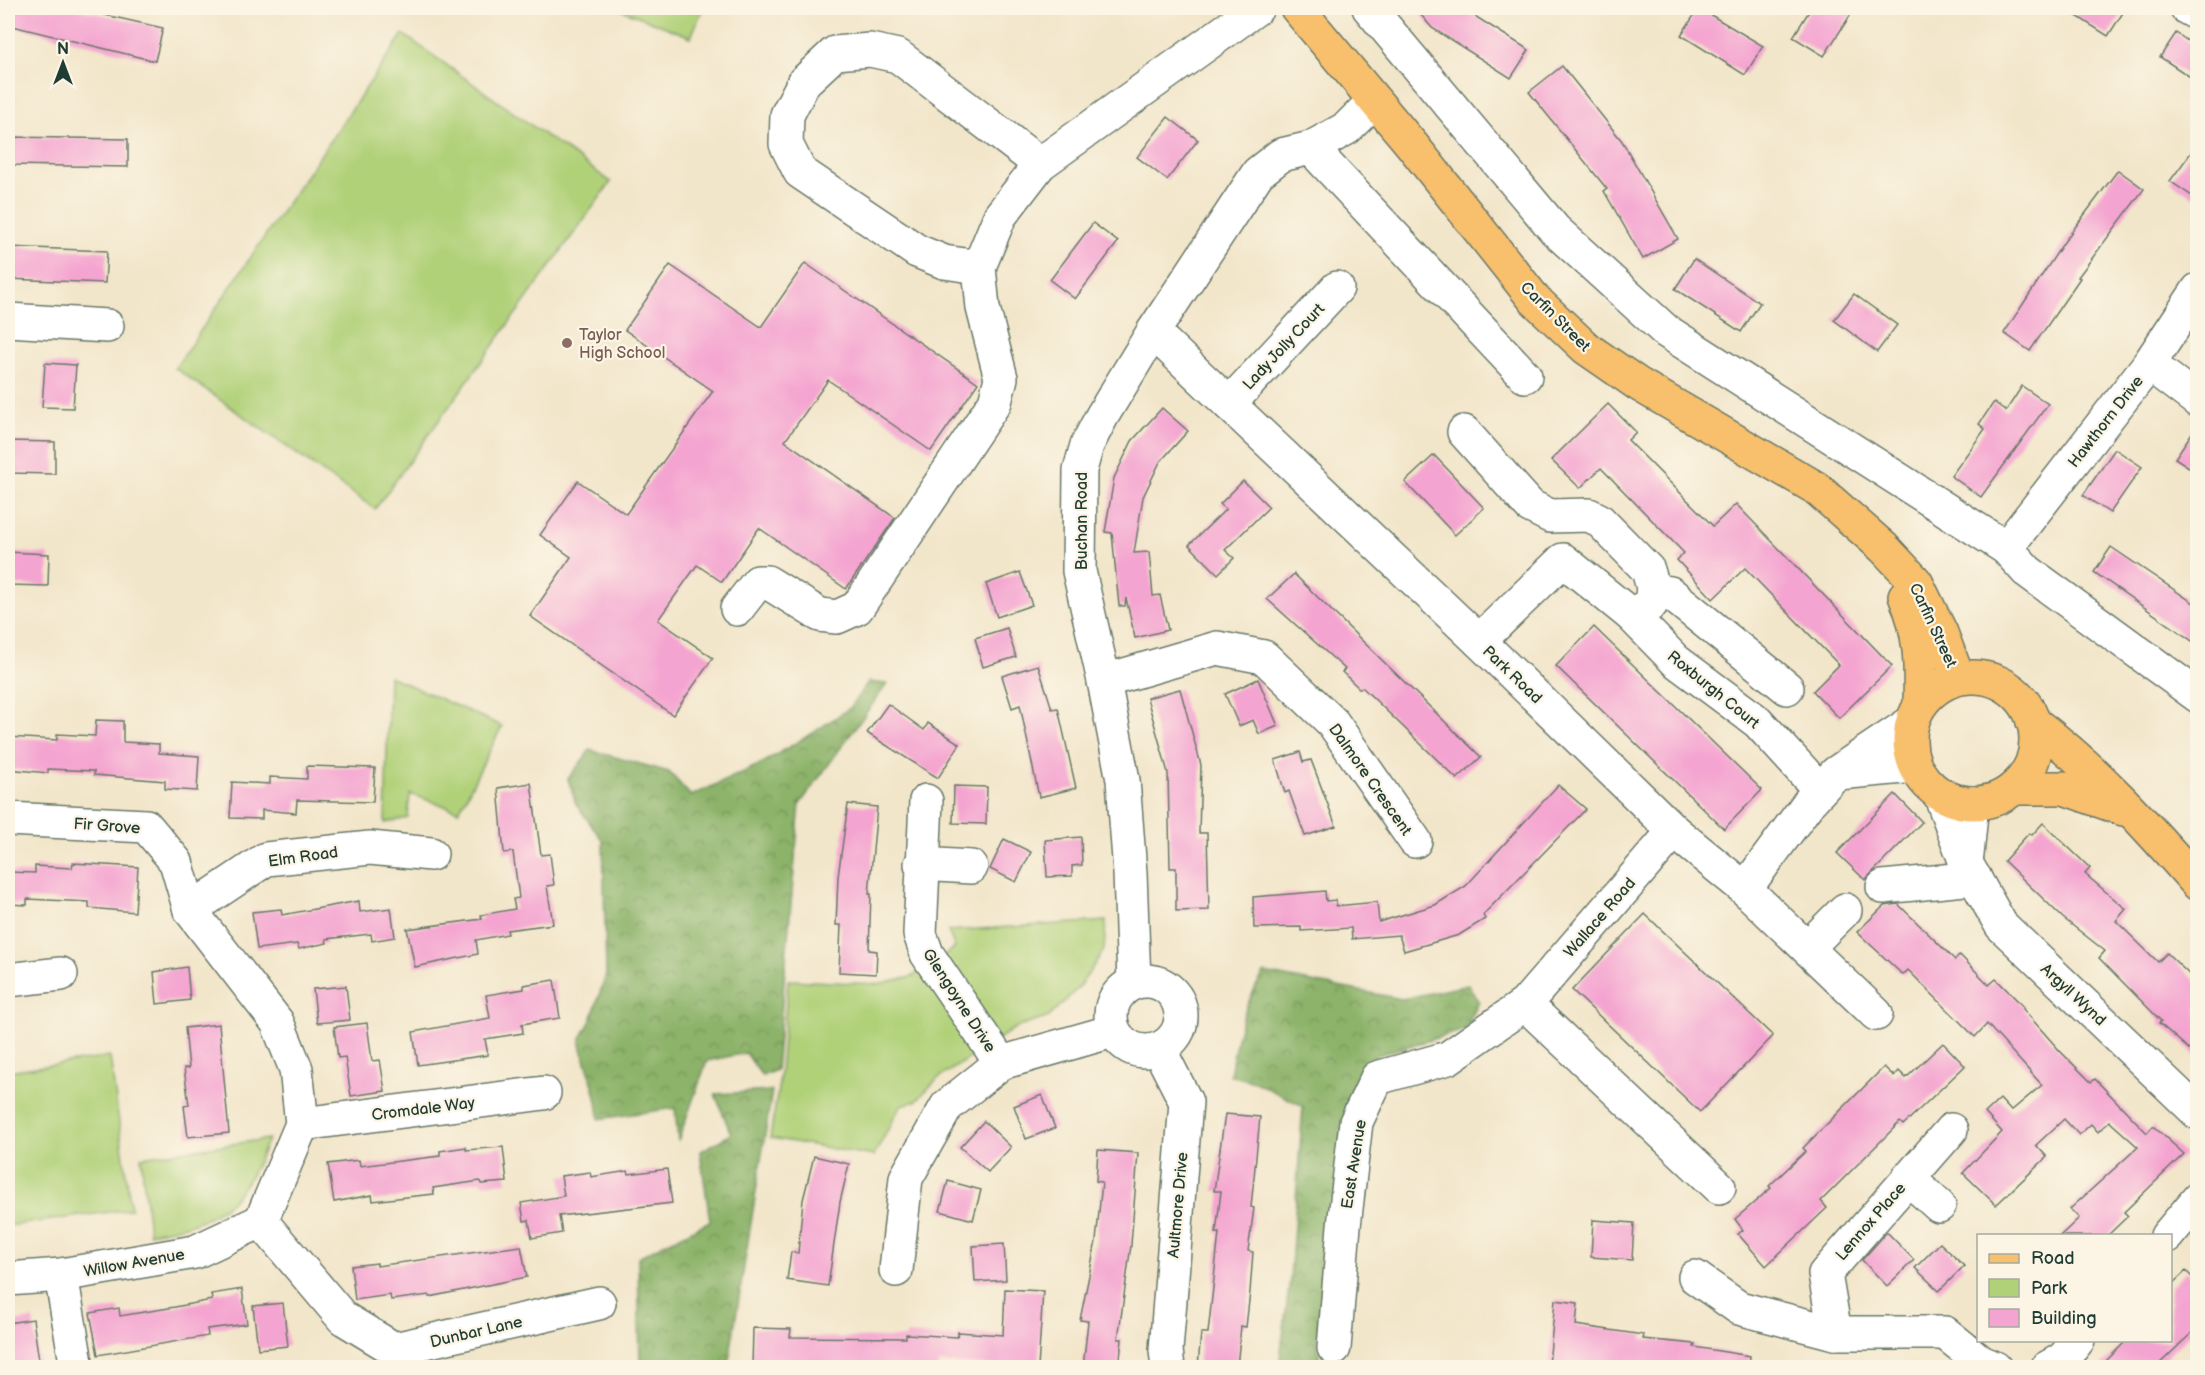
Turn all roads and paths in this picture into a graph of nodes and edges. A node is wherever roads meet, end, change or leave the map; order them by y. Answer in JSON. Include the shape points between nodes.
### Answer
{"nodes":[{"id":1,"x":1257,"y":8,"type":"edge"},
{"id":2,"x":1297,"y":8,"type":"edge"},
{"id":3,"x":1369,"y":8,"type":"edge"},
{"id":4,"x":2187,"y":8,"type":"edge"},
{"id":5,"x":2198,"y":15,"type":"edge"},
{"id":6,"x":1374,"y":101,"type":"junction"},
{"id":7,"x":1311,"y":147,"type":"junction"},
{"id":8,"x":1040,"y":164,"type":"junction"},
{"id":9,"x":979,"y":267,"type":"junction"},
{"id":10,"x":1337,"y":288,"type":"dead end"},
{"id":11,"x":2198,"y":290,"type":"edge"},
{"id":12,"x":8,"y":320,"type":"edge"},
{"id":13,"x":107,"y":326,"type":"dead end"},
{"id":14,"x":1153,"y":332,"type":"junction"},
{"id":15,"x":2149,"y":364,"type":"junction"},
{"id":16,"x":1525,"y":376,"type":"dead end"},
{"id":17,"x":2198,"y":401,"type":"edge"},
{"id":18,"x":1229,"y":404,"type":"junction"},
{"id":19,"x":1464,"y":432,"type":"dead end"},
{"id":20,"x":1884,"y":548,"type":"junction"},
{"id":21,"x":2006,"y":548,"type":"junction"},
{"id":22,"x":1653,"y":591,"type":"junction"},
{"id":23,"x":737,"y":609,"type":"dead end"},
{"id":24,"x":1631,"y":615,"type":"junction"},
{"id":25,"x":1479,"y":641,"type":"junction"},
{"id":26,"x":1958,"y":678,"type":"junction"},
{"id":27,"x":1104,"y":681,"type":"junction"},
{"id":28,"x":1787,"y":688,"type":"dead end"},
{"id":29,"x":2198,"y":696,"type":"edge"},
{"id":30,"x":1916,"y":713,"type":"junction"},
{"id":31,"x":2033,"y":722,"type":"junction"},
{"id":32,"x":1915,"y":766,"type":"junction"},
{"id":33,"x":1828,"y":782,"type":"junction"},
{"id":34,"x":2014,"y":788,"type":"junction"},
{"id":35,"x":1940,"y":794,"type":"junction"},
{"id":36,"x":926,"y":801,"type":"dead end"},
{"id":37,"x":1972,"y":803,"type":"junction"},
{"id":38,"x":2136,"y":814,"type":"junction"},
{"id":39,"x":8,"y":819,"type":"edge"},
{"id":40,"x":1674,"y":831,"type":"junction"},
{"id":41,"x":1415,"y":841,"type":"dead end"},
{"id":42,"x":431,"y":854,"type":"dead end"},
{"id":43,"x":921,"y":864,"type":"junction"},
{"id":44,"x":971,"y":867,"type":"dead end"},
{"id":45,"x":1971,"y":871,"type":"junction"},
{"id":46,"x":2198,"y":884,"type":"edge"},
{"id":47,"x":1883,"y":886,"type":"dead end"},
{"id":48,"x":1745,"y":889,"type":"junction"},
{"id":49,"x":190,"y":910,"type":"junction"},
{"id":50,"x":1845,"y":910,"type":"dead end"},
{"id":51,"x":1807,"y":948,"type":"junction"},
{"id":52,"x":62,"y":974,"type":"dead end"},
{"id":53,"x":8,"y":980,"type":"edge"},
{"id":54,"x":1134,"y":982,"type":"junction"},
{"id":55,"x":1525,"y":1004,"type":"junction"},
{"id":56,"x":1876,"y":1014,"type":"dead end"},
{"id":57,"x":1113,"y":1031,"type":"junction"},
{"id":58,"x":1159,"y":1049,"type":"junction"},
{"id":59,"x":1001,"y":1063,"type":"junction"},
{"id":60,"x":544,"y":1093,"type":"dead end"},
{"id":61,"x":2198,"y":1113,"type":"edge"},
{"id":62,"x":302,"y":1124,"type":"junction"},
{"id":63,"x":1951,"y":1130,"type":"dead end"},
{"id":64,"x":1908,"y":1178,"type":"junction"},
{"id":65,"x":1719,"y":1187,"type":"dead end"},
{"id":66,"x":2198,"y":1199,"type":"edge"},
{"id":67,"x":1939,"y":1206,"type":"dead end"},
{"id":68,"x":261,"y":1221,"type":"junction"},
{"id":69,"x":2169,"y":1234,"type":"edge"},
{"id":70,"x":896,"y":1270,"type":"dead end"},
{"id":71,"x":61,"y":1275,"type":"junction"},
{"id":72,"x":1695,"y":1277,"type":"dead end"},
{"id":73,"x":8,"y":1279,"type":"edge"},
{"id":74,"x":599,"y":1303,"type":"dead end"},
{"id":75,"x":1835,"y":1333,"type":"junction"},
{"id":76,"x":2077,"y":1342,"type":"edge"},
{"id":77,"x":1334,"y":1348,"type":"dead end"},
{"id":78,"x":77,"y":1368,"type":"edge"},
{"id":79,"x":1168,"y":1368,"type":"edge"},
{"id":80,"x":1995,"y":1368,"type":"edge"},
{"id":81,"x":2047,"y":1368,"type":"edge"}],
"edges":[{"from":1,"to":8,"type":"street"},
{"from":2,"to":6,"type":"main road","name":"Carfin Street"},
{"from":3,"to":21,"type":"street","via":[[1555,230],[1666,331]]},
{"from":4,"to":5,"type":"street"},
{"from":6,"to":7,"type":"street","name":"Buchan Road","via":[[1347,128]]},
{"from":6,"to":20,"type":"main road","name":"Carfin Street","via":[[1535,300],[1587,348],[1638,384],[1816,488]]},
{"from":7,"to":14,"type":"street","name":"Buchan Road","via":[[1281,155],[1258,173]]},
{"from":7,"to":16,"type":"street"},
{"from":8,"to":9,"type":"street","via":[[1000,216]]},
{"from":8,"to":9,"type":"street","via":[[898,56],[870,50],[835,53],[804,82],[787,115],[786,144],[800,172],[917,251],[944,262]]},
{"from":9,"to":23,"type":"street","via":[[983,308],[1001,378],[995,402],[857,608],[837,617],[820,615],[767,582],[758,582]]},
{"from":10,"to":18,"type":"street","name":"Lady Jolly Court"},
{"from":11,"to":15,"type":"street","name":"Hawthorn Drive"},
{"from":12,"to":13,"type":"street"},
{"from":14,"to":18,"type":"street","name":"Park Road"},
{"from":14,"to":27,"type":"street","name":"Buchan Road","via":[[1102,416],[1080,470],[1079,571]]},
{"from":15,"to":17,"type":"street"},
{"from":15,"to":21,"type":"street","name":"Hawthorn Drive"},
{"from":18,"to":25,"type":"street","name":"Park Road"},
{"from":19,"to":22,"type":"street","via":[[1530,506],[1550,516],[1589,515],[1599,520],[1648,570]]},
{"from":20,"to":26,"type":"main road","name":"Carfin Street","via":[[1916,582]]},
{"from":20,"to":30,"type":"main road","name":"Carfin Street","via":[[1912,610],[1921,654]]},
{"from":21,"to":29,"type":"street","via":[[2026,571]]},
{"from":22,"to":24,"type":"street","via":[[1651,604]]},
{"from":22,"to":28,"type":"street","via":[[1670,593]]},
{"from":24,"to":25,"type":"street","name":"Roxburgh Court","via":[[1563,560]]},
{"from":24,"to":33,"type":"street","name":"Roxburgh Court","via":[[1676,661],[1758,722]]},
{"from":25,"to":40,"type":"street","name":"Park Road"},
{"from":26,"to":30,"type":"main road","via":[[1942,684]]},
{"from":26,"to":31,"type":"main road","via":[[1975,676],[2005,684],[2031,711]]},
{"from":27,"to":41,"type":"street","name":"Dalmore Crescent","via":[[1217,648],[1264,657],[1334,723]]},
{"from":27,"to":54,"type":"street","name":"Buchan Road","via":[[1123,780]]},
{"from":30,"to":32,"type":"main road","via":[[1910,744]]},
{"from":30,"to":33,"type":"street"},
{"from":31,"to":34,"type":"main road","via":[[2037,739],[2033,761]]},
{"from":31,"to":38,"type":"main road","via":[[2058,740]]},
{"from":32,"to":33,"type":"street"},
{"from":32,"to":35,"type":"main road"},
{"from":33,"to":48,"type":"street"},
{"from":34,"to":37,"type":"main road","via":[[1995,799]]},
{"from":34,"to":38,"type":"main road","via":[[2064,788]]},
{"from":35,"to":37,"type":"main road"},
{"from":35,"to":45,"type":"street","name":"Argyll Wynd"},
{"from":36,"to":43,"type":"street","name":"Glengoyne Drive"},
{"from":37,"to":45,"type":"street"},
{"from":38,"to":46,"type":"main road"},
{"from":39,"to":49,"type":"street","name":"Fir Grove","via":[[146,826],[176,862]]},
{"from":40,"to":48,"type":"street","name":"Park Road"},
{"from":40,"to":55,"type":"street","name":"Wallace Road"},
{"from":42,"to":49,"type":"street","name":"Elm Road","via":[[370,848],[266,859]]},
{"from":43,"to":44,"type":"street"},
{"from":43,"to":59,"type":"street","name":"Glengoyne Drive","via":[[920,934],[927,954]]},
{"from":45,"to":47,"type":"street"},
{"from":45,"to":61,"type":"street","name":"Argyll Wynd","via":[[2001,925]]},
{"from":48,"to":51,"type":"street","name":"Park Road"},
{"from":49,"to":62,"type":"street","via":[[277,1022],[296,1069]]},
{"from":50,"to":51,"type":"street"},
{"from":51,"to":56,"type":"street","name":"Park Road"},
{"from":52,"to":53,"type":"street"},
{"from":54,"to":57,"type":"street","via":[[1113,1001]]},
{"from":54,"to":58,"type":"street","via":[[1159,982],[1177,999],[1180,1024],[1171,1041]]},
{"from":55,"to":65,"type":"street"},
{"from":55,"to":77,"type":"street","name":"East Avenue","via":[[1448,1058],[1377,1078],[1356,1122]]},
{"from":57,"to":58,"type":"street","via":[[1130,1048]]},
{"from":57,"to":59,"type":"street"},
{"from":58,"to":79,"type":"street","name":"Aultmore Drive","via":[[1186,1102],[1166,1350]]},
{"from":59,"to":70,"type":"street","via":[[947,1106],[906,1178]]},
{"from":60,"to":62,"type":"street","name":"Cromdale Way"},
{"from":62,"to":68,"type":"street"},
{"from":63,"to":64,"type":"street","name":"Lennox Place"},
{"from":64,"to":67,"type":"street","name":"Lennox Place"},
{"from":64,"to":75,"type":"street","name":"Lennox Place","via":[[1825,1274]]},
{"from":66,"to":69,"type":"street"},
{"from":68,"to":71,"type":"street","name":"Willow Avenue","via":[[195,1252]]},
{"from":68,"to":74,"type":"street","name":"Dunbar Lane","via":[[343,1318],[394,1349]]},
{"from":71,"to":73,"type":"street","name":"Willow Avenue"},
{"from":71,"to":78,"type":"street"},
{"from":72,"to":75,"type":"street","via":[[1739,1308]]},
{"from":75,"to":80,"type":"street","via":[[1945,1333],[1981,1362]]},
{"from":76,"to":81,"type":"street"}]}
